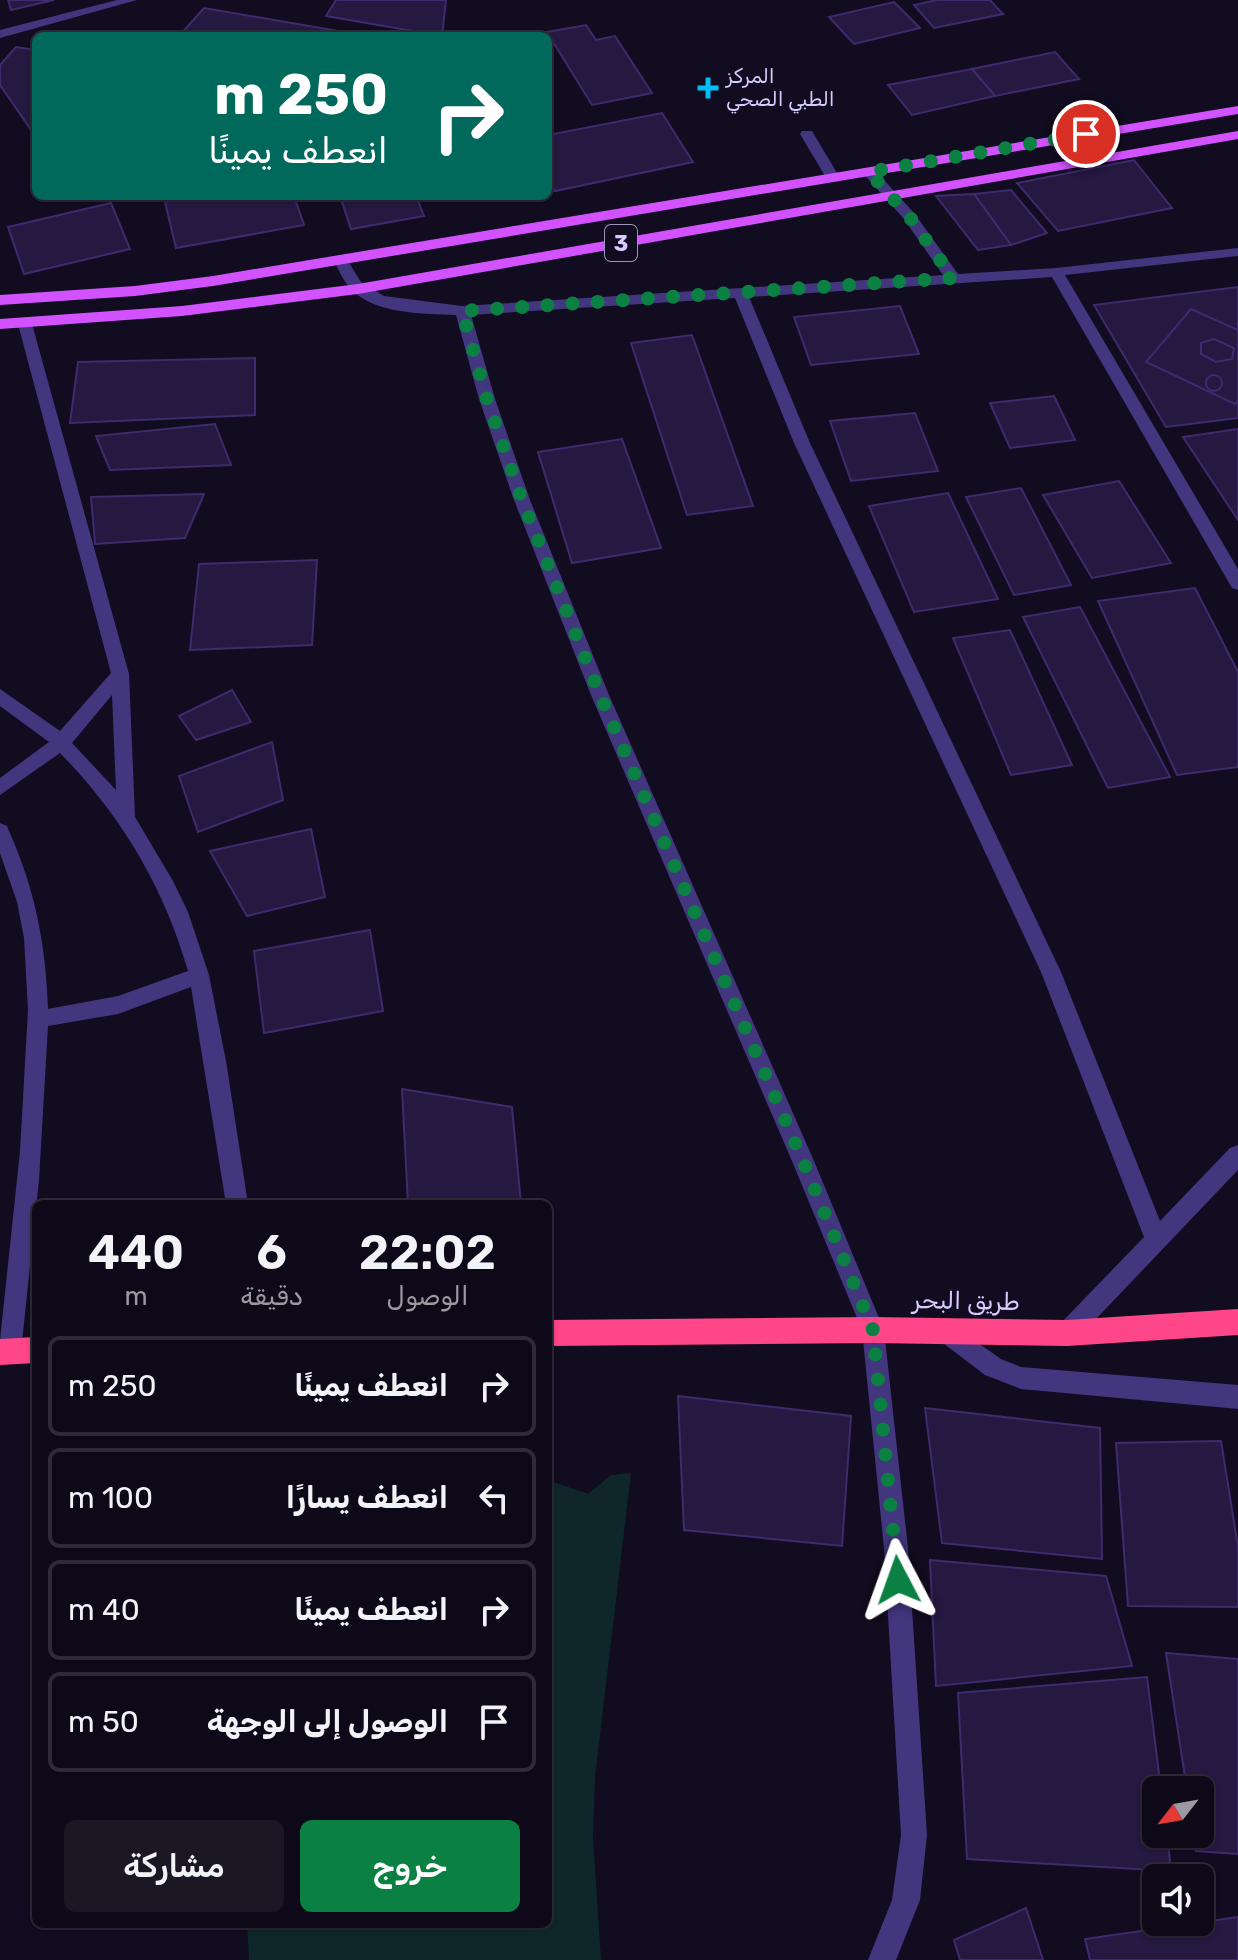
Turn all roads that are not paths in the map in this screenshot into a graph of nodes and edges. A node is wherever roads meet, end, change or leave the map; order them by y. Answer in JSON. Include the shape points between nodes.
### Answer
{"nodes":[{"id":1,"x":131,"y":0,"type":"edge"},
{"id":2,"x":0,"y":34,"type":"edge"},
{"id":3,"x":1238,"y":110,"type":"edge"},
{"id":4,"x":807,"y":134,"type":"dead end"},
{"id":5,"x":1238,"y":135,"type":"edge"},
{"id":6,"x":869,"y":172,"type":"junction"},
{"id":7,"x":833,"y":178,"type":"junction"},
{"id":8,"x":891,"y":195,"type":"junction"},
{"id":9,"x":1238,"y":252,"type":"edge"},
{"id":10,"x":341,"y":261,"type":"junction"},
{"id":11,"x":1056,"y":272,"type":"junction"},
{"id":12,"x":953,"y":278,"type":"junction"},
{"id":13,"x":358,"y":289,"type":"junction"},
{"id":14,"x":741,"y":294,"type":"junction"},
{"id":15,"x":0,"y":300,"type":"edge"},
{"id":16,"x":462,"y":311,"type":"junction"},
{"id":17,"x":0,"y":324,"type":"edge"},
{"id":18,"x":25,"y":324,"type":"junction"},
{"id":19,"x":1238,"y":584,"type":"edge"},
{"id":20,"x":120,"y":674,"type":"junction"},
{"id":21,"x":0,"y":696,"type":"edge"},
{"id":22,"x":61,"y":743,"type":"junction"},
{"id":23,"x":0,"y":788,"type":"edge"},
{"id":24,"x":126,"y":819,"type":"junction"},
{"id":25,"x":0,"y":831,"type":"edge"},
{"id":26,"x":199,"y":975,"type":"junction"},
{"id":27,"x":40,"y":1019,"type":"junction"},
{"id":28,"x":1238,"y":1155,"type":"edge"},
{"id":29,"x":236,"y":1200,"type":"edge"},
{"id":30,"x":1157,"y":1241,"type":"junction"},
{"id":31,"x":1238,"y":1322,"type":"edge"},
{"id":32,"x":873,"y":1330,"type":"junction"},
{"id":33,"x":947,"y":1332,"type":"junction"},
{"id":34,"x":552,"y":1333,"type":"edge"},
{"id":35,"x":1067,"y":1333,"type":"junction"},
{"id":36,"x":15,"y":1351,"type":"edge"},
{"id":37,"x":1238,"y":1397,"type":"edge"},
{"id":38,"x":882,"y":1960,"type":"edge"}],
"edges":[{"from":1,"to":2,"type":"street"},
{"from":3,"to":6,"type":"main road","number":"3"},
{"from":4,"to":7,"type":"street"},
{"from":5,"to":8,"type":"main road","number":"3"},
{"from":6,"to":7,"type":"main road","number":"3"},
{"from":6,"to":8,"type":"street"},
{"from":7,"to":10,"type":"main road","number":"3"},
{"from":8,"to":12,"type":"street"},
{"from":8,"to":13,"type":"main road","number":"3"},
{"from":9,"to":11,"type":"street"},
{"from":10,"to":13,"type":"street"},
{"from":10,"to":15,"type":"main road","number":"3","via":[[135,291]]},
{"from":11,"to":12,"type":"street"},
{"from":11,"to":19,"type":"street"},
{"from":12,"to":14,"type":"street"},
{"from":13,"to":16,"type":"street","via":[[406,306]]},
{"from":13,"to":18,"type":"main road","number":"3"},
{"from":14,"to":16,"type":"street"},
{"from":14,"to":30,"type":"street","via":[[802,443],[1051,972]]},
{"from":16,"to":32,"type":"street","via":[[522,500],[600,695]]},
{"from":17,"to":18,"type":"main road","number":"3"},
{"from":18,"to":20,"type":"street"},
{"from":20,"to":22,"type":"street"},
{"from":20,"to":24,"type":"street"},
{"from":21,"to":22,"type":"street"},
{"from":22,"to":23,"type":"street"},
{"from":22,"to":24,"type":"street"},
{"from":24,"to":26,"type":"street","via":[[181,921]]},
{"from":25,"to":27,"type":"street","via":[[29,908],[39,965]]},
{"from":26,"to":27,"type":"street","via":[[118,1005]]},
{"from":26,"to":29,"type":"street"},
{"from":27,"to":36,"type":"street"},
{"from":28,"to":30,"type":"street"},
{"from":30,"to":35,"type":"street"},
{"from":31,"to":35,"type":"highway","name":"طريق البحر"},
{"from":32,"to":33,"type":"highway","name":"طريق البحر"},
{"from":32,"to":34,"type":"highway","name":"طريق البحر"},
{"from":32,"to":38,"type":"street","via":[[896,1548],[914,1835],[906,1900]]},
{"from":33,"to":35,"type":"highway","name":"طريق البحر"},
{"from":33,"to":37,"type":"street","via":[[993,1367],[1021,1378]]}]}
